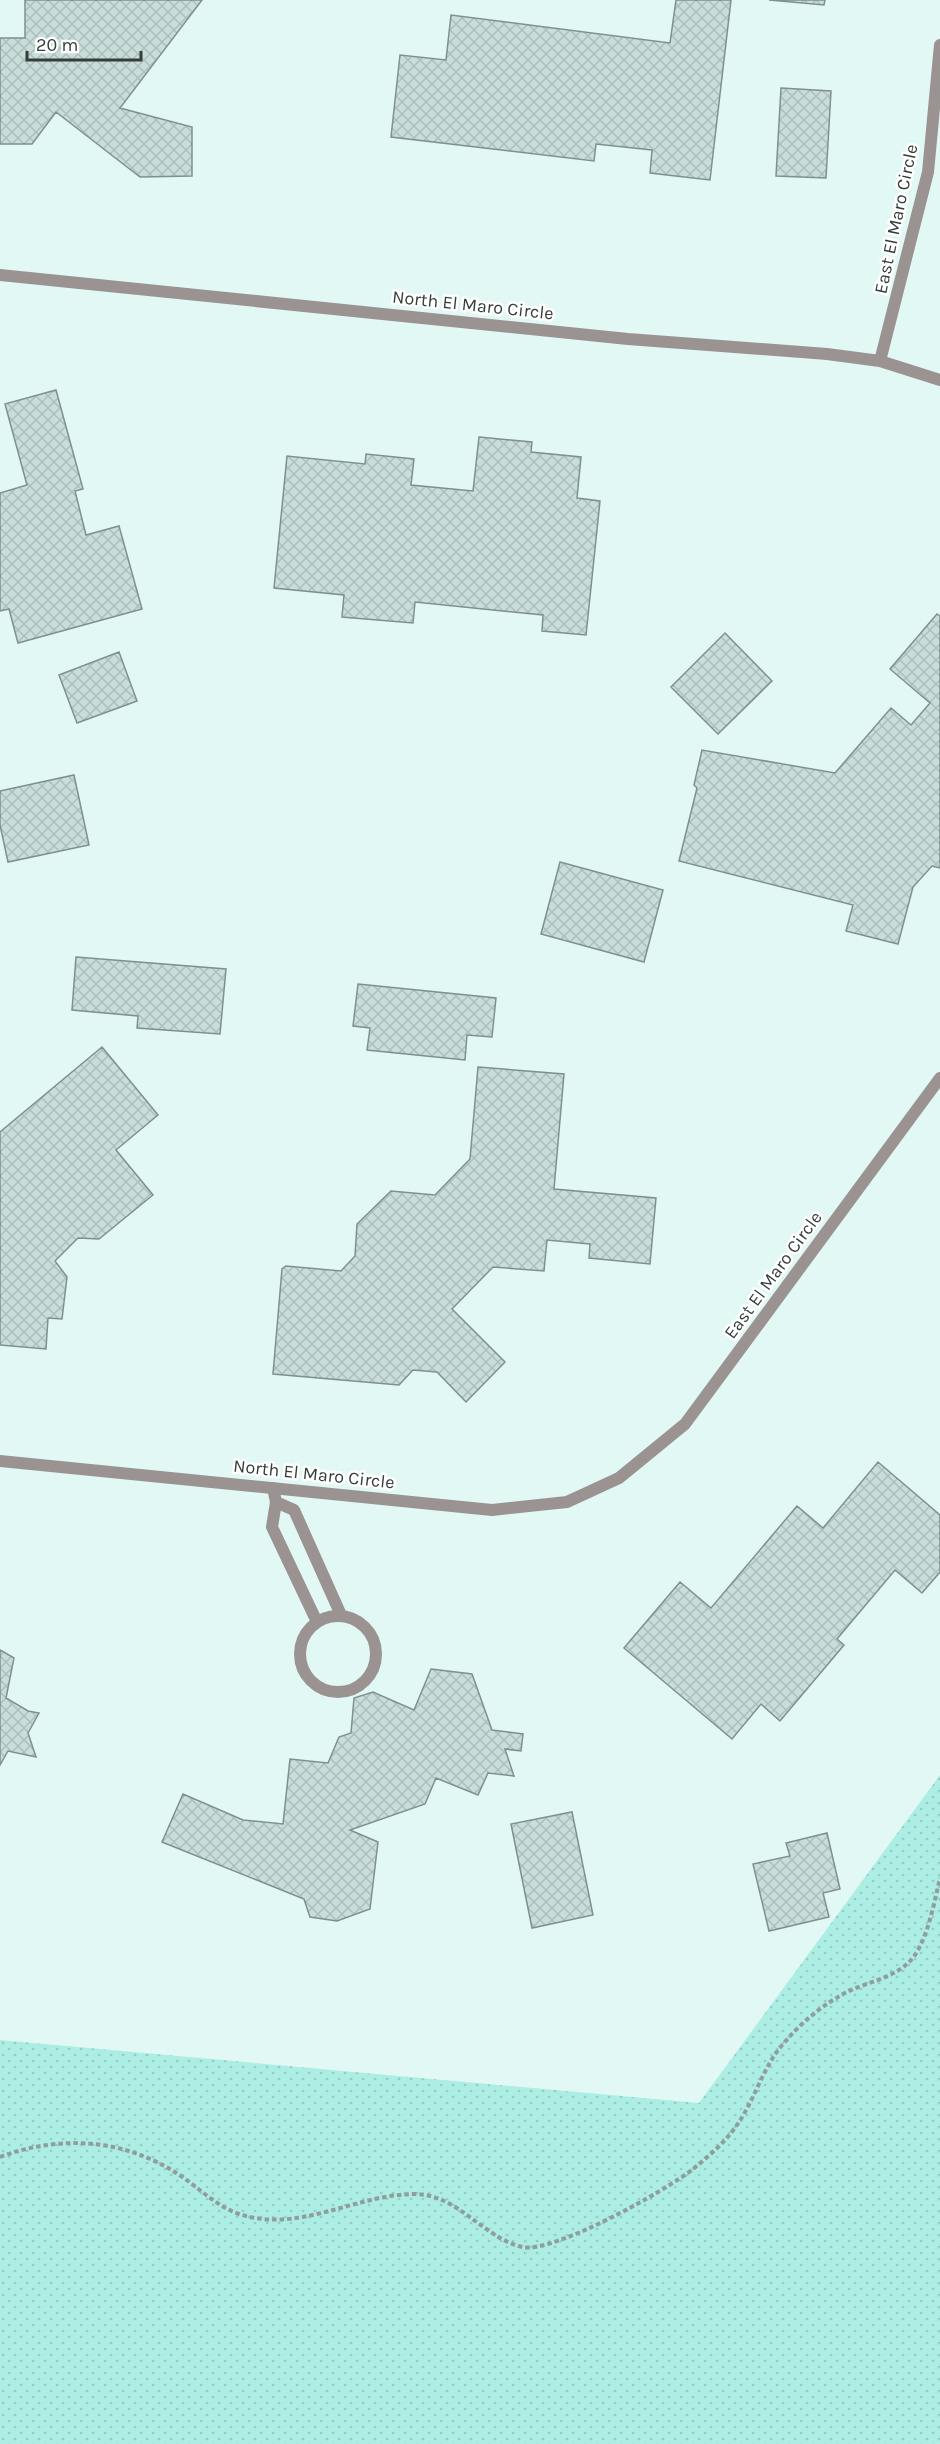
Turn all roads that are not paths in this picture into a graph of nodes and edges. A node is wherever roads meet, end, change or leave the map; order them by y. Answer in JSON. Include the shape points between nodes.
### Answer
{"nodes":[{"id":1,"x":940,"y":45,"type":"edge"},
{"id":2,"x":0,"y":275,"type":"edge"},
{"id":3,"x":880,"y":361,"type":"junction"},
{"id":4,"x":939,"y":376,"type":"edge"},
{"id":5,"x":940,"y":1078,"type":"edge"},
{"id":6,"x":0,"y":1461,"type":"edge"},
{"id":7,"x":619,"y":1478,"type":"joint"},
{"id":8,"x":273,"y":1488,"type":"junction"},
{"id":9,"x":276,"y":1502,"type":"junction"},
{"id":10,"x":341,"y":1615,"type":"junction"},
{"id":11,"x":317,"y":1622,"type":"junction"}],
"edges":[{"from":1,"to":3,"type":"street","name":"East El Maro Circle","via":[[927,172]]},
{"from":2,"to":3,"type":"street","name":"North El Maro Circle"},
{"from":3,"to":4,"type":"street","name":"North El Maro Circle"},
{"from":5,"to":7,"type":"street","name":"East El Maro Circle","via":[[686,1424]]},
{"from":6,"to":8,"type":"street","name":"North El Maro Circle"},
{"from":7,"to":8,"type":"street","name":"North El Maro Circle","via":[[567,1502],[492,1510]]},
{"from":8,"to":9,"type":"street"},
{"from":9,"to":10,"type":"street","via":[[294,1510]]},
{"from":9,"to":11,"type":"street","via":[[272,1527]]},
{"from":10,"to":11,"type":"street"},
{"from":10,"to":11,"type":"street","via":[[364,1625],[376,1647],[372,1671],[354,1689],[329,1691],[308,1678],[300,1654],[302,1641]]}]}
